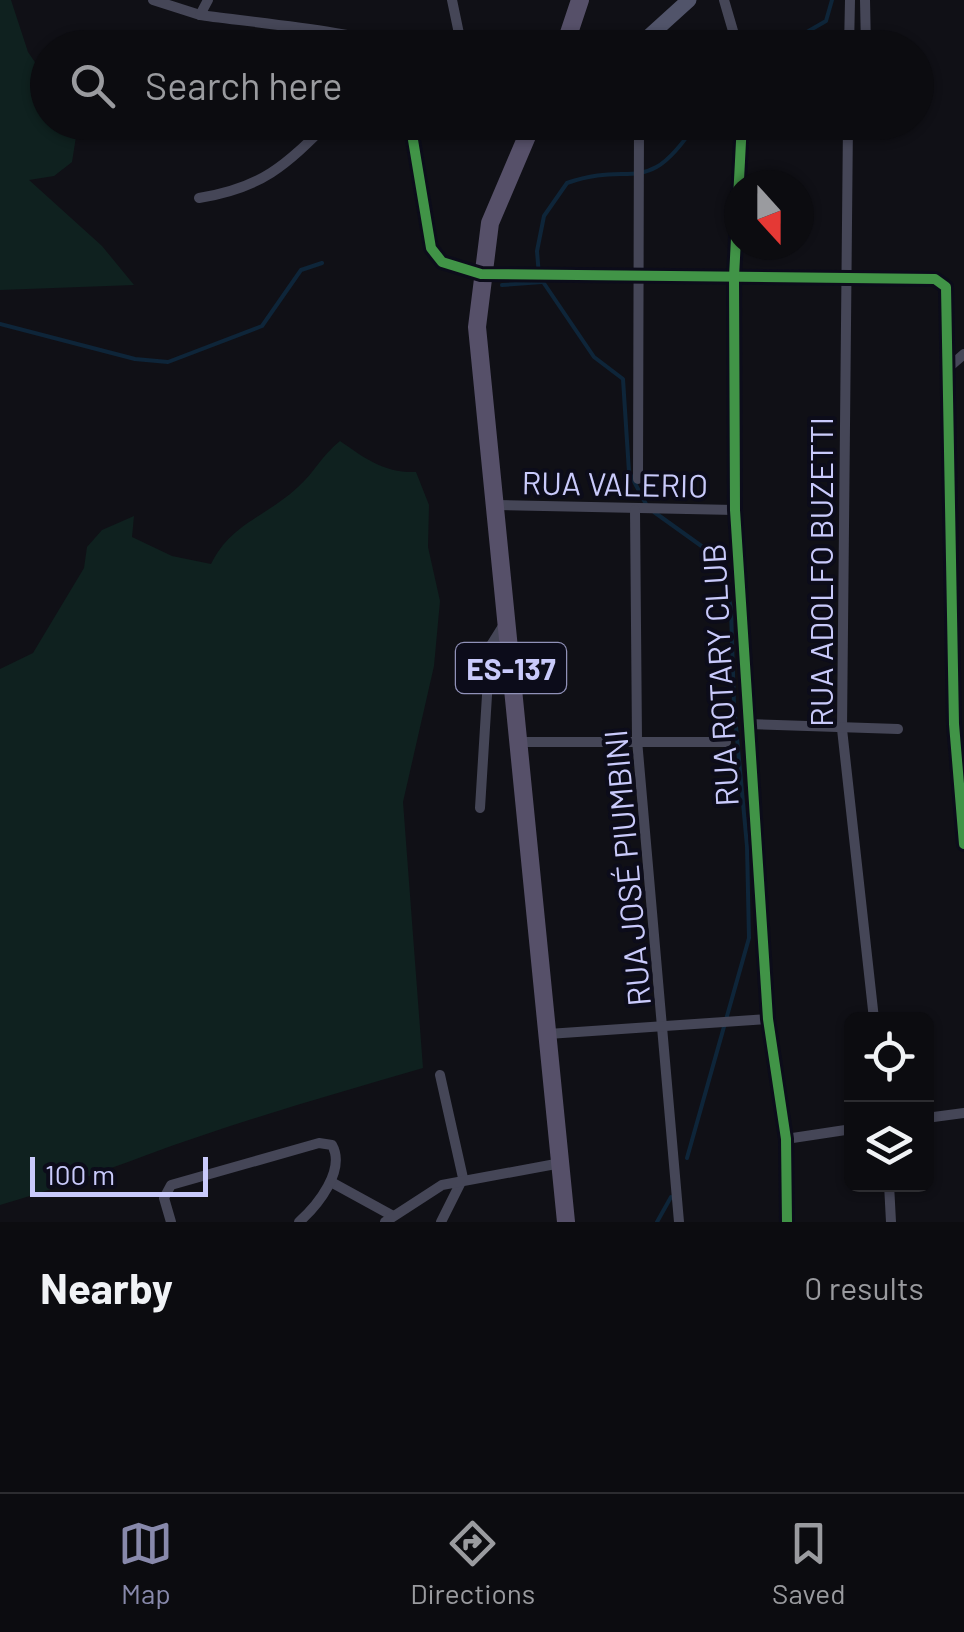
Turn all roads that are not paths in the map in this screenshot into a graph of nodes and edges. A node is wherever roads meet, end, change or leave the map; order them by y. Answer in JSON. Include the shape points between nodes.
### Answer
{"nodes":[{"id":1,"x":154,"y":0,"type":"edge"},
{"id":2,"x":208,"y":0,"type":"edge"},
{"id":3,"x":452,"y":0,"type":"edge"},
{"id":4,"x":580,"y":0,"type":"edge"},
{"id":5,"x":689,"y":0,"type":"edge"},
{"id":6,"x":724,"y":0,"type":"edge"},
{"id":7,"x":850,"y":0,"type":"edge"},
{"id":8,"x":865,"y":0,"type":"edge"},
{"id":9,"x":200,"y":15,"type":"junction"},
{"id":10,"x":296,"y":30,"type":"edge"},
{"id":11,"x":458,"y":30,"type":"edge"},
{"id":12,"x":570,"y":30,"type":"edge"},
{"id":13,"x":656,"y":30,"type":"edge"},
{"id":14,"x":733,"y":30,"type":"edge"},
{"id":15,"x":849,"y":30,"type":"edge"},
{"id":16,"x":866,"y":30,"type":"edge"},
{"id":17,"x":312,"y":140,"type":"edge"},
{"id":18,"x":413,"y":140,"type":"edge"},
{"id":19,"x":525,"y":140,"type":"edge"},
{"id":20,"x":639,"y":140,"type":"edge"},
{"id":21,"x":741,"y":140,"type":"edge"},
{"id":22,"x":848,"y":140,"type":"edge"},
{"id":23,"x":199,"y":198,"type":"dead end"},
{"id":24,"x":482,"y":274,"type":"junction"},
{"id":25,"x":847,"y":275,"type":"junction"},
{"id":26,"x":637,"y":276,"type":"junction"},
{"id":27,"x":734,"y":277,"type":"junction"},
{"id":28,"x":964,"y":354,"type":"edge"},
{"id":29,"x":948,"y":368,"type":"junction"},
{"id":30,"x":638,"y":479,"type":"dead end"},
{"id":31,"x":495,"y":505,"type":"junction"},
{"id":32,"x":644,"y":510,"type":"junction"},
{"id":33,"x":735,"y":510,"type":"junction"},
{"id":34,"x":505,"y":622,"type":"junction"},
{"id":35,"x":746,"y":724,"type":"junction"},
{"id":36,"x":959,"y":724,"type":"edge"},
{"id":37,"x":842,"y":729,"type":"junction"},
{"id":38,"x":898,"y":729,"type":"dead end"},
{"id":39,"x":637,"y":740,"type":"junction"},
{"id":40,"x":520,"y":742,"type":"junction"},
{"id":41,"x":726,"y":742,"type":"dead end"},
{"id":42,"x":963,"y":793,"type":"edge"},
{"id":43,"x":480,"y":808,"type":"dead end"},
{"id":44,"x":964,"y":844,"type":"edge"},
{"id":45,"x":873,"y":1012,"type":"edge"},
{"id":46,"x":768,"y":1019,"type":"junction"},
{"id":47,"x":664,"y":1025,"type":"junction"},
{"id":48,"x":548,"y":1034,"type":"junction"},
{"id":49,"x":440,"y":1075,"type":"dead end"},
{"id":50,"x":964,"y":1112,"type":"edge"},
{"id":51,"x":934,"y":1117,"type":"edge"},
{"id":52,"x":844,"y":1130,"type":"edge"},
{"id":53,"x":786,"y":1138,"type":"junction"},
{"id":54,"x":560,"y":1163,"type":"junction"},
{"id":55,"x":463,"y":1178,"type":"junction"},
{"id":56,"x":331,"y":1182,"type":"junction"},
{"id":57,"x":889,"y":1192,"type":"edge"},
{"id":58,"x":389,"y":1219,"type":"edge"},
{"id":59,"x":171,"y":1222,"type":"edge"},
{"id":60,"x":299,"y":1222,"type":"edge"},
{"id":61,"x":441,"y":1222,"type":"edge"},
{"id":62,"x":566,"y":1222,"type":"edge"},
{"id":63,"x":679,"y":1222,"type":"edge"},
{"id":64,"x":787,"y":1222,"type":"edge"},
{"id":65,"x":891,"y":1222,"type":"edge"}],
"edges":[{"from":1,"to":9,"type":"street"},
{"from":2,"to":9,"type":"street"},
{"from":3,"to":11,"type":"street"},
{"from":4,"to":12,"type":"main road"},
{"from":5,"to":13,"type":"street"},
{"from":6,"to":14,"type":"street"},
{"from":7,"to":15,"type":"street"},
{"from":8,"to":16,"type":"street"},
{"from":9,"to":10,"type":"street"},
{"from":17,"to":23,"type":"street","via":[[286,166],[244,190]]},
{"from":18,"to":24,"type":"street","via":[[431,248],[442,262]]},
{"from":19,"to":24,"type":"main road","number":"ES-137","via":[[490,224]]},
{"from":20,"to":26,"type":"street"},
{"from":21,"to":27,"type":"street","name":"RUA ROTARY CLUB"},
{"from":22,"to":25,"type":"street","name":"RUA ADOLFO BUZETTI"},
{"from":24,"to":26,"type":"street"},
{"from":24,"to":31,"type":"main road","number":"ES-137","via":[[477,328]]},
{"from":25,"to":27,"type":"street"},
{"from":25,"to":29,"type":"street","via":[[936,279],[948,294]]},
{"from":25,"to":37,"type":"street","name":"RUA ADOLFO BUZETTI"},
{"from":26,"to":27,"type":"street"},
{"from":26,"to":30,"type":"street"},
{"from":27,"to":33,"type":"street","name":"RUA ROTARY CLUB"},
{"from":28,"to":29,"type":"street"},
{"from":29,"to":36,"type":"street"},
{"from":31,"to":32,"type":"street","name":"RUA VALERIO"},
{"from":31,"to":34,"type":"main road","number":"ES-137"},
{"from":32,"to":33,"type":"street","name":"RUA VALERIO"},
{"from":32,"to":39,"type":"street","name":"RUA JOSÉ PIUMBINI"},
{"from":33,"to":35,"type":"street","name":"RUA ROTARY CLUB"},
{"from":34,"to":40,"type":"main road","number":"ES-137"},
{"from":34,"to":43,"type":"street","via":[[490,647]]},
{"from":35,"to":37,"type":"street"},
{"from":35,"to":46,"type":"street","name":"RUA ROTARY CLUB"},
{"from":36,"to":42,"type":"street"},
{"from":37,"to":38,"type":"street"},
{"from":37,"to":45,"type":"street","name":"RUA ADOLFO BUZETTI"},
{"from":39,"to":40,"type":"street"},
{"from":39,"to":41,"type":"street"},
{"from":39,"to":47,"type":"street","name":"RUA JOSÉ PIUMBINI"},
{"from":40,"to":48,"type":"main road","number":"ES-137"},
{"from":42,"to":44,"type":"street"},
{"from":46,"to":47,"type":"street"},
{"from":46,"to":53,"type":"street","name":"RUA ROTARY CLUB"},
{"from":47,"to":48,"type":"street"},
{"from":47,"to":63,"type":"street","name":"RUA JOSÉ PIUMBINI"},
{"from":48,"to":54,"type":"main road","number":"ES-137"},
{"from":49,"to":55,"type":"street"},
{"from":50,"to":51,"type":"street"},
{"from":52,"to":53,"type":"street"},
{"from":53,"to":64,"type":"street","name":"RUA ROTARY CLUB"},
{"from":54,"to":55,"type":"street"},
{"from":54,"to":62,"type":"main road","number":"ES-137"},
{"from":55,"to":58,"type":"street"},
{"from":55,"to":61,"type":"street"},
{"from":56,"to":58,"type":"street"},
{"from":56,"to":59,"type":"street","via":[[336,1149],[319,1144],[171,1185],[164,1198]]},
{"from":56,"to":60,"type":"street"},
{"from":57,"to":65,"type":"street"}]}
